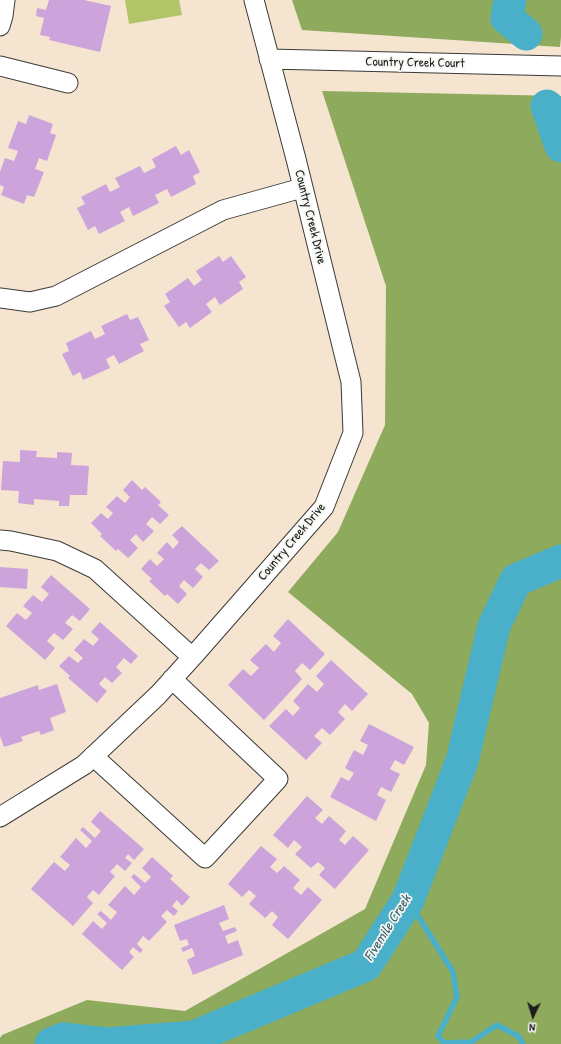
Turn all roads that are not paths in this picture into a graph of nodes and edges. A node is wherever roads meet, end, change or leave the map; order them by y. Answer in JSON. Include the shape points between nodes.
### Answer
{"nodes":[{"id":1,"x":5,"y":0,"type":"edge"},
{"id":2,"x":254,"y":0,"type":"edge"},
{"id":3,"x":0,"y":26,"type":"edge"},
{"id":4,"x":269,"y":59,"type":"junction"},
{"id":5,"x":0,"y":66,"type":"edge"},
{"id":6,"x":561,"y":66,"type":"edge"},
{"id":7,"x":68,"y":83,"type":"dead end"},
{"id":8,"x":302,"y":188,"type":"junction"},
{"id":9,"x":0,"y":298,"type":"edge"},
{"id":10,"x":0,"y":540,"type":"edge"},
{"id":11,"x":192,"y":657,"type":"junction"},
{"id":12,"x":172,"y":679,"type":"junction"},
{"id":13,"x":93,"y":756,"type":"junction"},
{"id":14,"x":0,"y":816,"type":"edge"}],
"edges":[{"from":1,"to":3,"type":"street"},
{"from":2,"to":4,"type":"street","name":"Country Creek Drive"},
{"from":4,"to":6,"type":"street","name":"Country Creek Court"},
{"from":4,"to":8,"type":"street","name":"Country Creek Drive"},
{"from":5,"to":7,"type":"street"},
{"from":8,"to":9,"type":"street","via":[[223,210],[56,296],[30,302]]},
{"from":8,"to":11,"type":"street","name":"Country Creek Drive","via":[[351,382],[353,433],[324,507]]},
{"from":10,"to":11,"type":"street","via":[[57,551],[95,570]]},
{"from":11,"to":12,"type":"street","name":"Country Creek Drive"},
{"from":12,"to":13,"type":"street","name":"Country Creek Drive"},
{"from":12,"to":13,"type":"street","via":[[278,779],[205,858]]},
{"from":13,"to":14,"type":"street","name":"Country Creek Drive","via":[[84,765]]}]}
